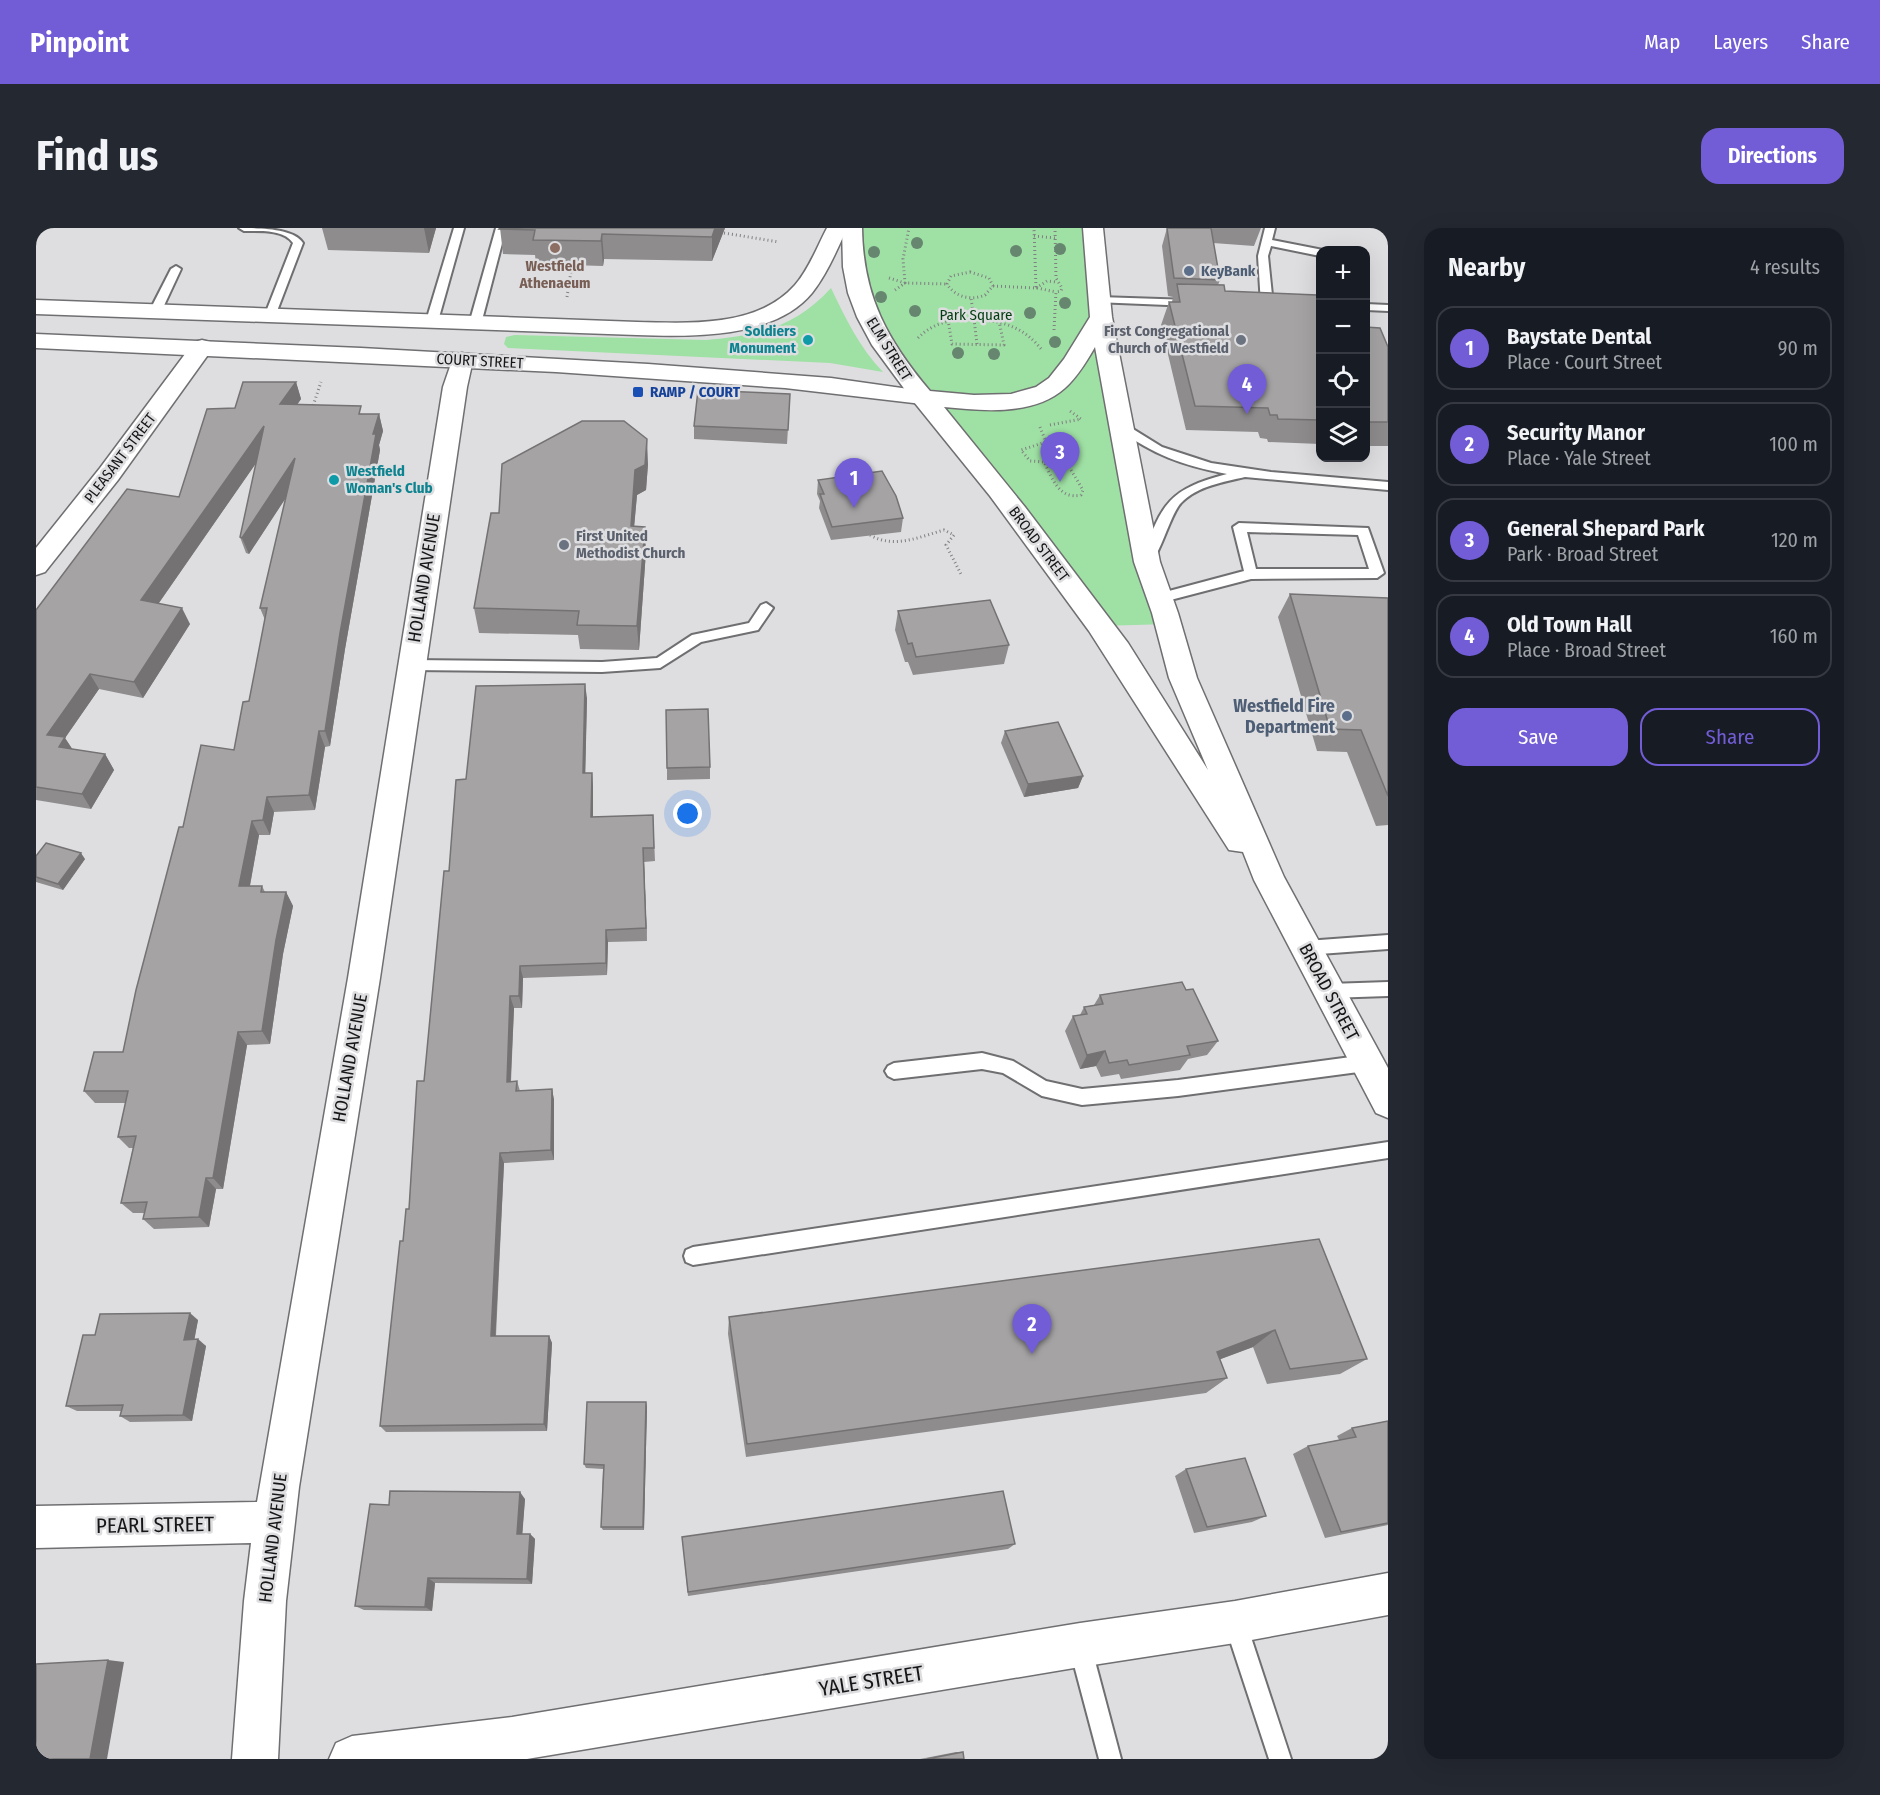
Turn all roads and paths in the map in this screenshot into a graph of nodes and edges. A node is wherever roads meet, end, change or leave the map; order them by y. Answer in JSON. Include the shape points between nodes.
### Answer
{"nodes":[{"id":1,"x":244,"y":228,"type":"edge"},
{"id":2,"x":459,"y":228,"type":"edge"},
{"id":3,"x":501,"y":228,"type":"edge"},
{"id":4,"x":837,"y":228,"type":"edge"},
{"id":5,"x":852,"y":228,"type":"edge"},
{"id":6,"x":909,"y":228,"type":"edge"},
{"id":7,"x":1034,"y":228,"type":"edge"},
{"id":8,"x":1055,"y":228,"type":"edge"},
{"id":9,"x":1093,"y":228,"type":"edge"},
{"id":10,"x":1270,"y":228,"type":"edge"},
{"id":11,"x":724,"y":233,"type":"dead end"},
{"id":12,"x":1034,"y":236,"type":"junction"},
{"id":13,"x":1055,"y":238,"type":"junction"},
{"id":14,"x":779,"y":242,"type":"dead end"},
{"id":15,"x":1268,"y":242,"type":"junction"},
{"id":16,"x":1316,"y":252,"type":"edge"},
{"id":17,"x":572,"y":265,"type":"edge"},
{"id":18,"x":176,"y":269,"type":"dead end"},
{"id":19,"x":885,"y":277,"type":"dead end"},
{"id":20,"x":1056,"y":282,"type":"junction"},
{"id":21,"x":905,"y":283,"type":"junction"},
{"id":22,"x":947,"y":284,"type":"junction"},
{"id":23,"x":993,"y":286,"type":"junction"},
{"id":24,"x":1036,"y":288,"type":"junction"},
{"id":25,"x":568,"y":291,"type":"dead end"},
{"id":26,"x":1056,"y":292,"type":"junction"},
{"id":27,"x":971,"y":298,"type":"junction"},
{"id":28,"x":1203,"y":303,"type":"edge"},
{"id":29,"x":1282,"y":305,"type":"edge"},
{"id":30,"x":36,"y":307,"type":"edge"},
{"id":31,"x":1370,"y":307,"type":"edge"},
{"id":32,"x":1388,"y":308,"type":"edge"},
{"id":33,"x":1100,"y":309,"type":"junction"},
{"id":34,"x":155,"y":312,"type":"junction"},
{"id":35,"x":220,"y":315,"type":"junction"},
{"id":36,"x":270,"y":317,"type":"junction"},
{"id":37,"x":974,"y":319,"type":"junction"},
{"id":38,"x":948,"y":320,"type":"junction"},
{"id":39,"x":432,"y":321,"type":"junction"},
{"id":40,"x":999,"y":321,"type":"junction"},
{"id":41,"x":475,"y":324,"type":"junction"},
{"id":42,"x":1051,"y":338,"type":"dead end"},
{"id":43,"x":36,"y":341,"type":"edge"},
{"id":44,"x":913,"y":342,"type":"dead end"},
{"id":45,"x":977,"y":344,"type":"junction"},
{"id":46,"x":1048,"y":344,"type":"dead end"},
{"id":47,"x":202,"y":347,"type":"junction"},
{"id":48,"x":462,"y":360,"type":"junction"},
{"id":49,"x":322,"y":381,"type":"dead end"},
{"id":50,"x":922,"y":397,"type":"junction"},
{"id":51,"x":310,"y":415,"type":"edge"},
{"id":52,"x":1120,"y":425,"type":"junction"},
{"id":53,"x":1040,"y":427,"type":"dead end"},
{"id":54,"x":1046,"y":442,"type":"junction"},
{"id":55,"x":1065,"y":460,"type":"junction"},
{"id":56,"x":1044,"y":462,"type":"junction"},
{"id":57,"x":1249,"y":472,"type":"junction"},
{"id":58,"x":1388,"y":486,"type":"edge"},
{"id":59,"x":870,"y":535,"type":"edge"},
{"id":60,"x":1148,"y":562,"type":"junction"},
{"id":61,"x":36,"y":566,"type":"edge"},
{"id":62,"x":1251,"y":574,"type":"junction"},
{"id":63,"x":962,"y":576,"type":"dead end"},
{"id":64,"x":1159,"y":598,"type":"junction"},
{"id":65,"x":766,"y":608,"type":"dead end"},
{"id":66,"x":411,"y":665,"type":"junction"},
{"id":67,"x":1270,"y":880,"type":"junction"},
{"id":68,"x":1388,"y":942,"type":"edge"},
{"id":69,"x":1306,"y":948,"type":"junction"},
{"id":70,"x":1388,"y":989,"type":"edge"},
{"id":71,"x":1329,"y":991,"type":"junction"},
{"id":72,"x":1366,"y":1063,"type":"junction"},
{"id":73,"x":894,"y":1071,"type":"dead end"},
{"id":74,"x":1388,"y":1102,"type":"edge"},
{"id":75,"x":1388,"y":1150,"type":"edge"},
{"id":76,"x":693,"y":1256,"type":"dead end"},
{"id":77,"x":274,"y":1522,"type":"junction"},
{"id":78,"x":36,"y":1527,"type":"edge"},
{"id":79,"x":1388,"y":1594,"type":"edge"},
{"id":80,"x":1235,"y":1622,"type":"junction"},
{"id":81,"x":1080,"y":1645,"type":"junction"},
{"id":82,"x":255,"y":1759,"type":"edge"},
{"id":83,"x":352,"y":1759,"type":"edge"},
{"id":84,"x":1110,"y":1759,"type":"edge"},
{"id":85,"x":1280,"y":1759,"type":"edge"}],
"edges":[{"from":1,"to":36,"type":"lane","via":[[277,229],[292,232],[298,238]]},
{"from":2,"to":39,"type":"lane"},
{"from":3,"to":41,"type":"lane"},
{"from":4,"to":41,"type":"main road","via":[[805,289],[783,307],[744,322],[697,328]]},
{"from":5,"to":50,"type":"main road","name":"ELM STREET","via":[[854,267],[866,311],[889,354]]},
{"from":6,"to":21,"type":"path","via":[[904,251]]},
{"from":7,"to":12,"type":"path"},
{"from":8,"to":13,"type":"path"},
{"from":9,"to":33,"type":"main road","name":"BROAD STREET"},
{"from":10,"to":15,"type":"lane"},
{"from":11,"to":14,"type":"path"},
{"from":12,"to":13,"type":"path"},
{"from":12,"to":24,"type":"path"},
{"from":13,"to":20,"type":"path"},
{"from":15,"to":16,"type":"lane"},
{"from":15,"to":29,"type":"lane","via":[[1263,256],[1262,305]]},
{"from":17,"to":25,"type":"path"},
{"from":18,"to":34,"type":"lane"},
{"from":19,"to":21,"type":"path"},
{"from":20,"to":24,"type":"path","via":[[1047,280]]},
{"from":20,"to":26,"type":"path","via":[[1062,288]]},
{"from":21,"to":22,"type":"path"},
{"from":22,"to":23,"type":"path","via":[[951,276],[970,272],[984,275]]},
{"from":22,"to":27,"type":"path","via":[[952,292]]},
{"from":23,"to":24,"type":"path"},
{"from":23,"to":27,"type":"path","via":[[989,293]]},
{"from":24,"to":26,"type":"path"},
{"from":26,"to":42,"type":"path"},
{"from":27,"to":37,"type":"path"},
{"from":28,"to":33,"type":"lane"},
{"from":30,"to":34,"type":"main road"},
{"from":31,"to":32,"type":"lane"},
{"from":33,"to":50,"type":"main road","via":[[1070,367],[1047,391],[1005,402]]},
{"from":33,"to":52,"type":"main road","name":"BROAD STREET"},
{"from":34,"to":35,"type":"main road"},
{"from":35,"to":36,"type":"main road"},
{"from":35,"to":47,"type":"main road","name":"PLEASANT STREET"},
{"from":36,"to":39,"type":"main road"},
{"from":37,"to":38,"type":"path"},
{"from":37,"to":40,"type":"path"},
{"from":37,"to":45,"type":"path"},
{"from":38,"to":44,"type":"path","via":[[924,330]]},
{"from":38,"to":45,"type":"path","via":[[952,344]]},
{"from":39,"to":41,"type":"main road"},
{"from":40,"to":45,"type":"path","via":[[1004,345]]},
{"from":40,"to":46,"type":"path","via":[[1025,330],[1041,352]]},
{"from":41,"to":48,"type":"main road","name":"HOLLAND AVENUE"},
{"from":43,"to":47,"type":"main road","name":"COURT STREET"},
{"from":47,"to":48,"type":"main road","name":"COURT STREET"},
{"from":47,"to":61,"type":"main road","name":"PLEASANT STREET"},
{"from":48,"to":50,"type":"main road","name":"COURT STREET","via":[[793,380]]},
{"from":48,"to":66,"type":"main road","name":"HOLLAND AVENUE","via":[[454,387]]},
{"from":49,"to":51,"type":"path"},
{"from":50,"to":67,"type":"main road","name":"BROAD STREET","via":[[986,474],[1101,626],[1218,813]]},
{"from":52,"to":57,"type":"lane","via":[[1176,457]]},
{"from":52,"to":60,"type":"main road","name":"BROAD STREET"},
{"from":53,"to":54,"type":"path"},
{"from":54,"to":55,"type":"path","via":[[1071,443],[1077,454]]},
{"from":54,"to":56,"type":"path","via":[[1021,450],[1033,464]]},
{"from":55,"to":56,"type":"path"},
{"from":55,"to":56,"type":"path","via":[[1083,490],[1074,498],[1059,491]]},
{"from":57,"to":58,"type":"lane"},
{"from":57,"to":60,"type":"lane","via":[[1201,484],[1181,495],[1167,508]]},
{"from":59,"to":63,"type":"path","via":[[875,539],[907,541],[950,531],[954,535],[947,549]]},
{"from":60,"to":64,"type":"main road","name":"BROAD STREET"},
{"from":62,"to":62,"type":"lane","via":[[1262,574],[1377,573],[1363,531],[1239,527]]},
{"from":62,"to":64,"type":"lane"},
{"from":64,"to":67,"type":"main road","name":"BROAD STREET","via":[[1183,678]]},
{"from":65,"to":66,"type":"lane","via":[[753,627],[697,638],[660,663],[602,667]]},
{"from":66,"to":77,"type":"main road","name":"HOLLAND AVENUE"},
{"from":67,"to":69,"type":"main road","name":"BROAD STREET"},
{"from":68,"to":69,"type":"lane"},
{"from":69,"to":71,"type":"main road","name":"BROAD STREET"},
{"from":70,"to":71,"type":"lane"},
{"from":71,"to":72,"type":"main road","name":"BROAD STREET"},
{"from":72,"to":73,"type":"lane","via":[[1082,1097],[1042,1088],[1007,1066],[982,1061]]},
{"from":72,"to":74,"type":"main road","name":"BROAD STREET"},
{"from":75,"to":76,"type":"lane"},
{"from":77,"to":78,"type":"main road","name":"PEARL STREET"},
{"from":77,"to":82,"type":"main road","name":"HOLLAND AVENUE"},
{"from":79,"to":80,"type":"main road","name":"YALE STREET"},
{"from":80,"to":81,"type":"main road","name":"YALE STREET"},
{"from":80,"to":85,"type":"lane"},
{"from":81,"to":83,"type":"main road","name":"YALE STREET","via":[[523,1738]]},
{"from":81,"to":84,"type":"lane"}]}
